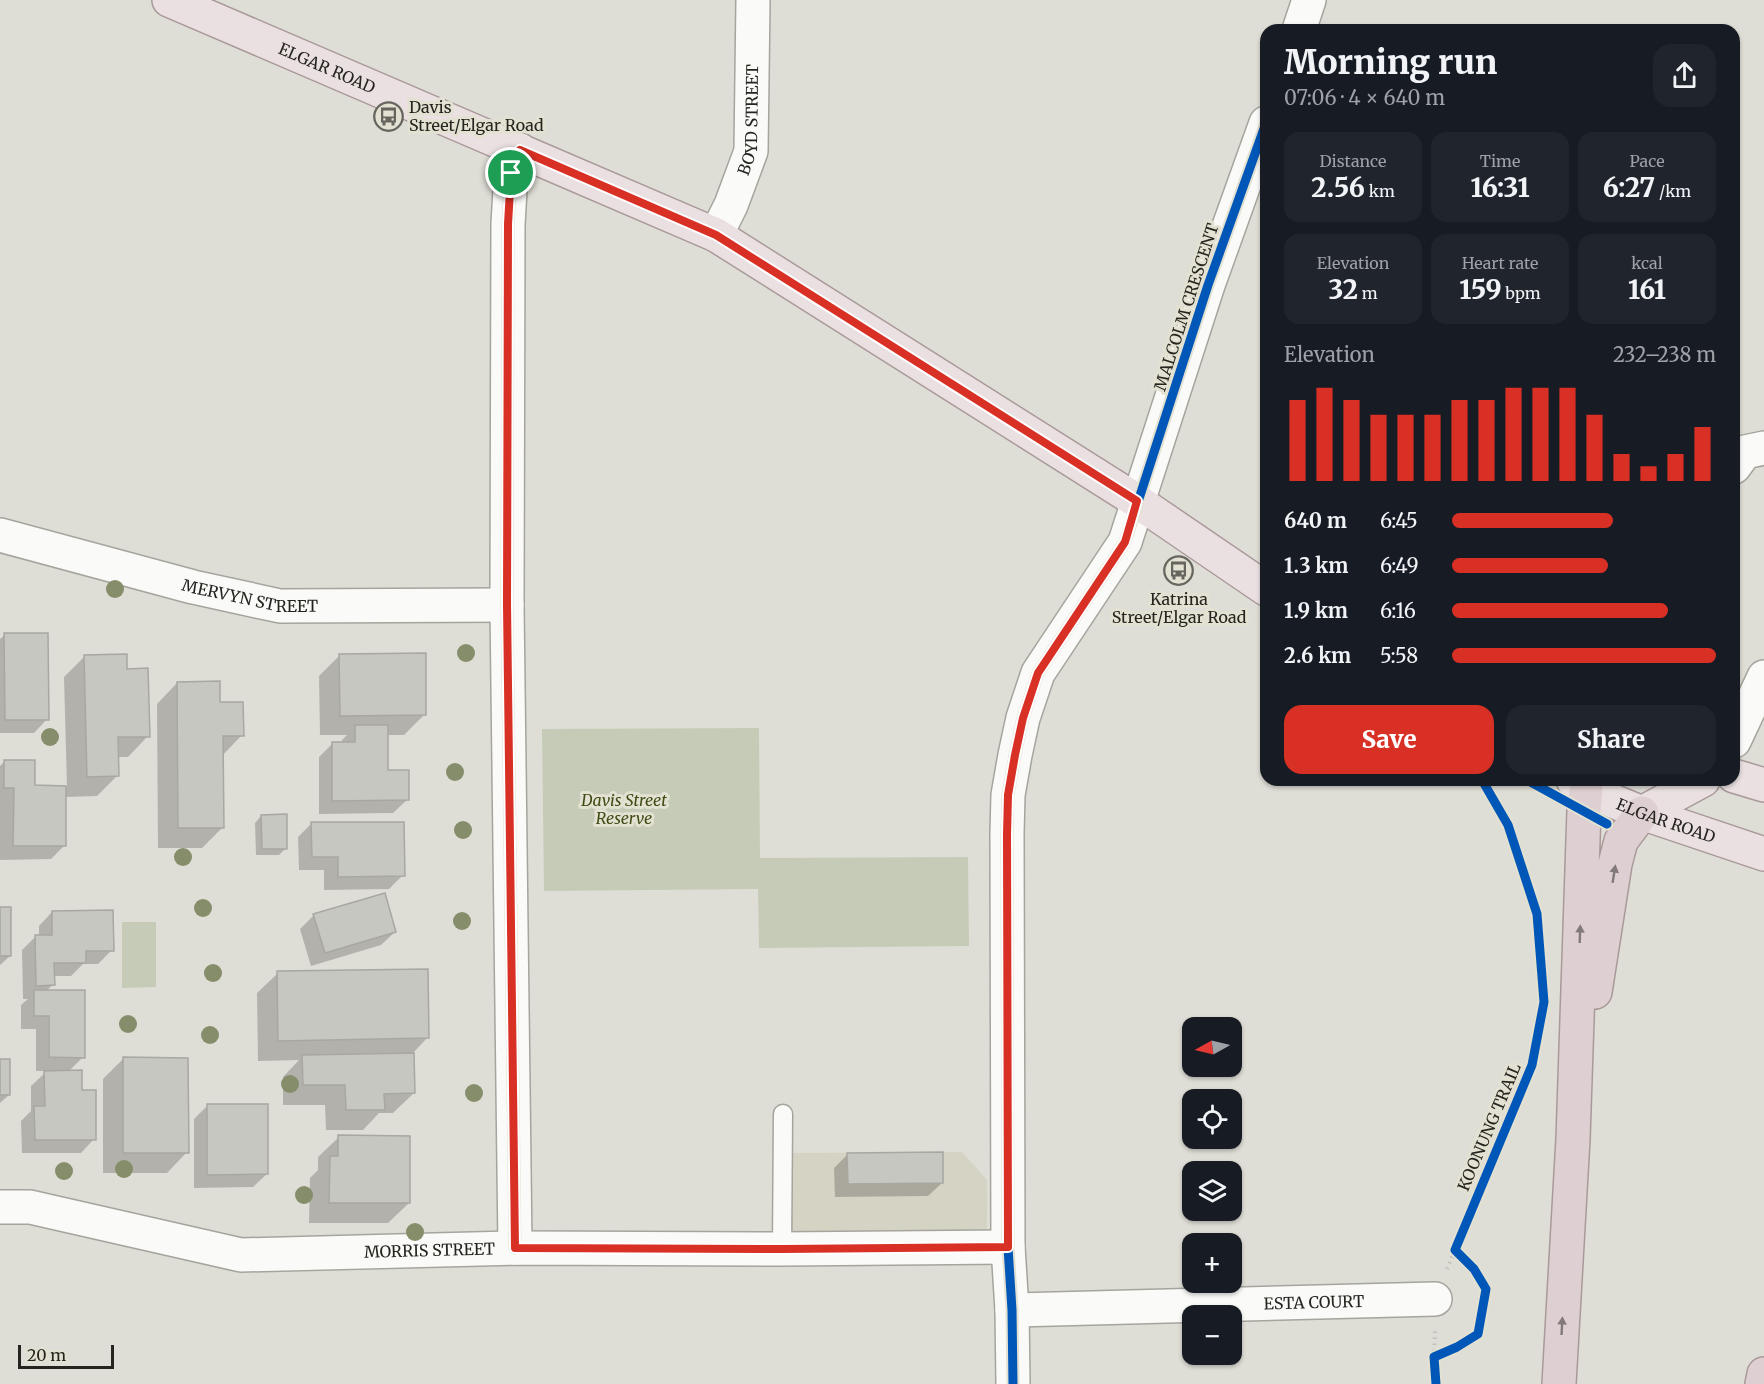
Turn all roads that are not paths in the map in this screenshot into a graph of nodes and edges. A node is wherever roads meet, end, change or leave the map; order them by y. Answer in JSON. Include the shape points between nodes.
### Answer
{"nodes":[{"id":1,"x":170,"y":0,"type":"edge"},
{"id":2,"x":753,"y":0,"type":"edge"},
{"id":3,"x":1309,"y":0,"type":"edge"},
{"id":4,"x":1301,"y":24,"type":"edge"},
{"id":5,"x":1260,"y":140,"type":"edge"},
{"id":6,"x":520,"y":150,"type":"junction"},
{"id":7,"x":716,"y":235,"type":"junction"},
{"id":8,"x":1764,"y":448,"type":"edge"},
{"id":9,"x":1740,"y":459,"type":"edge"},
{"id":10,"x":1137,"y":501,"type":"junction"},
{"id":11,"x":0,"y":535,"type":"edge"},
{"id":12,"x":1260,"y":585,"type":"edge"},
{"id":13,"x":507,"y":604,"type":"junction"},
{"id":14,"x":1764,"y":677,"type":"edge"},
{"id":15,"x":1740,"y":728,"type":"edge"},
{"id":16,"x":1740,"y":778,"type":"edge"},
{"id":17,"x":1764,"y":785,"type":"edge"},
{"id":18,"x":1579,"y":786,"type":"edge"},
{"id":19,"x":1581,"y":786,"type":"edge"},
{"id":20,"x":1692,"y":786,"type":"edge"},
{"id":21,"x":1642,"y":813,"type":"junction"},
{"id":22,"x":1761,"y":853,"type":"edge"},
{"id":23,"x":783,"y":1114,"type":"dead end"},
{"id":24,"x":1573,"y":1139,"type":"junction"},
{"id":25,"x":0,"y":1207,"type":"edge"},
{"id":26,"x":1008,"y":1247,"type":"junction"},
{"id":27,"x":515,"y":1248,"type":"junction"},
{"id":28,"x":782,"y":1249,"type":"junction"},
{"id":29,"x":1436,"y":1299,"type":"dead end"},
{"id":30,"x":1012,"y":1310,"type":"junction"},
{"id":31,"x":1764,"y":1374,"type":"edge"},
{"id":32,"x":1013,"y":1384,"type":"edge"},
{"id":33,"x":1559,"y":1384,"type":"edge"},
{"id":34,"x":1762,"y":1384,"type":"edge"}],
"edges":[{"from":1,"to":6,"type":"main road","name":"ELGAR ROAD"},
{"from":2,"to":7,"type":"street","name":"BOYD STREET","via":[[751,152]]},
{"from":3,"to":4,"type":"street"},
{"from":5,"to":10,"type":"street","name":"MALCOLM CRESCENT"},
{"from":6,"to":7,"type":"main road","name":"ELGAR ROAD"},
{"from":6,"to":13,"type":"street","via":[[511,173],[508,224]]},
{"from":7,"to":10,"type":"main road","name":"ELGAR ROAD"},
{"from":8,"to":9,"type":"street","via":[[1745,452]]},
{"from":10,"to":12,"type":"main road","name":"ELGAR ROAD"},
{"from":10,"to":26,"type":"street","name":"MALCOLM CRESCENT","via":[[1125,542],[1038,673],[1023,718],[1008,795]]},
{"from":11,"to":13,"type":"street","name":"MERVYN STREET","via":[[280,606]]},
{"from":13,"to":27,"type":"street"},
{"from":14,"to":15,"type":"street"},
{"from":16,"to":17,"type":"main road"},
{"from":24,"to":18,"type":"highway","one_way":true,"via":[[1584,810]]},
{"from":19,"to":21,"type":"main road","name":"ELGAR ROAD"},
{"from":20,"to":21,"type":"main road"},
{"from":21,"to":22,"type":"main road","name":"ELGAR ROAD"},
{"from":24,"to":21,"type":"highway","one_way":true,"via":[[1615,864],[1624,834]]},
{"from":23,"to":28,"type":"lane"},
{"from":33,"to":24,"type":"highway","one_way":true},
{"from":25,"to":27,"type":"street","name":"MORRIS STREET","via":[[30,1207],[241,1255]]},
{"from":26,"to":28,"type":"street","name":"MORRIS STREET"},
{"from":26,"to":30,"type":"street","name":"MALCOLM CRESCENT"},
{"from":27,"to":28,"type":"street","name":"MORRIS STREET"},
{"from":29,"to":30,"type":"street","name":"ESTA COURT"},
{"from":30,"to":32,"type":"street","name":"MALCOLM CRESCENT"},
{"from":31,"to":34,"type":"highway"}]}
